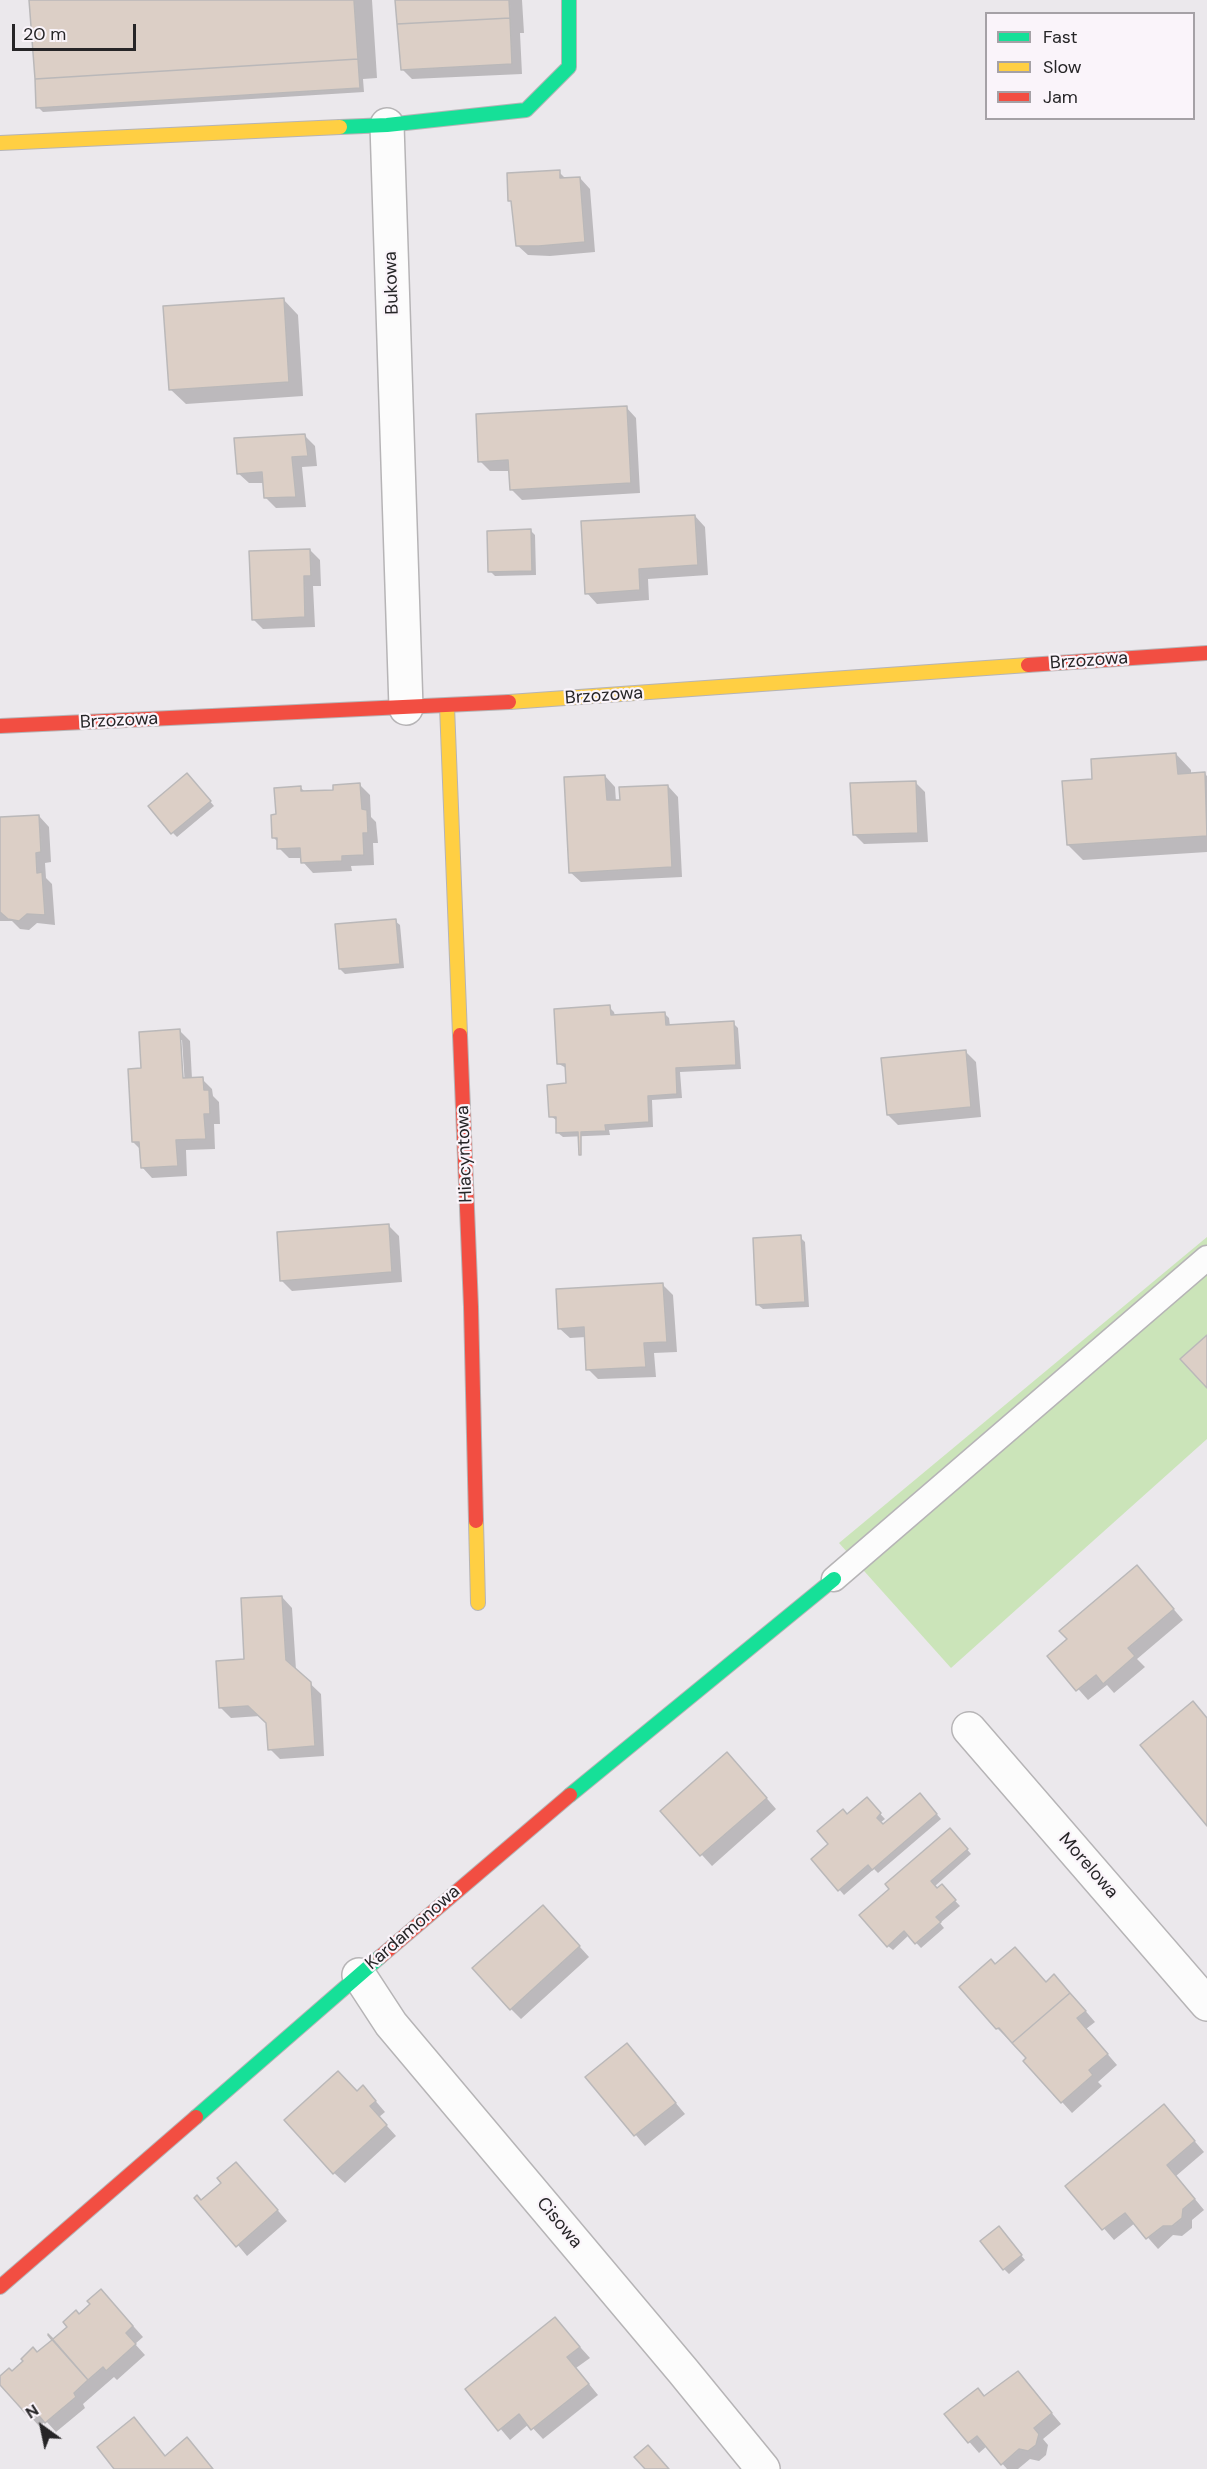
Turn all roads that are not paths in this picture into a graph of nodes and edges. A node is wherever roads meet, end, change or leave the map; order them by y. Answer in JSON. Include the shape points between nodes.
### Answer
{"nodes":[{"id":1,"x":568,"y":0,"type":"edge"},
{"id":2,"x":387,"y":125,"type":"junction"},
{"id":3,"x":0,"y":142,"type":"edge"},
{"id":4,"x":1207,"y":653,"type":"edge"},
{"id":5,"x":447,"y":706,"type":"junction"},
{"id":6,"x":405,"y":708,"type":"junction"},
{"id":7,"x":0,"y":726,"type":"edge"},
{"id":8,"x":1207,"y":1258,"type":"edge"},
{"id":9,"x":834,"y":1580,"type":"joint"},
{"id":10,"x":478,"y":1603,"type":"dead end"},
{"id":11,"x":969,"y":1729,"type":"dead end"},
{"id":12,"x":359,"y":1975,"type":"junction"},
{"id":13,"x":1207,"y":2004,"type":"edge"},
{"id":14,"x":0,"y":2287,"type":"edge"},
{"id":15,"x":763,"y":2469,"type":"edge"}],
"edges":[{"from":1,"to":2,"type":"street","via":[[569,67],[526,110]]},
{"from":2,"to":3,"type":"street"},
{"from":2,"to":6,"type":"street","name":"Bukowa"},
{"from":4,"to":5,"type":"street","name":"Brzozowa"},
{"from":5,"to":6,"type":"street","name":"Brzozowa"},
{"from":5,"to":10,"type":"street","name":"Hiacyntowa","via":[[471,1307]]},
{"from":6,"to":7,"type":"street","name":"Brzozowa"},
{"from":8,"to":9,"type":"lane"},
{"from":9,"to":12,"type":"street","name":"Kardamonowa","via":[[504,1849]]},
{"from":11,"to":13,"type":"street","name":"Morelowa"},
{"from":12,"to":14,"type":"street","name":"Kardamonowa"},
{"from":12,"to":15,"type":"street","name":"Cisowa","via":[[391,2024]]}]}
